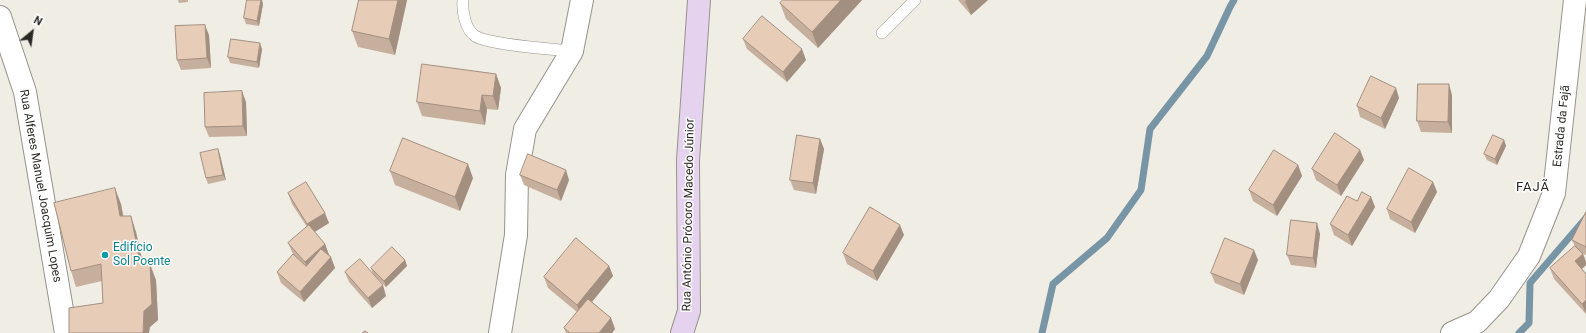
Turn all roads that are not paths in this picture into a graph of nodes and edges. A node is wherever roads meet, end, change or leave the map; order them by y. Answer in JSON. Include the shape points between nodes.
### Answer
{"nodes":[{"id":1,"x":463,"y":0,"type":"edge"},
{"id":2,"x":582,"y":0,"type":"edge"},
{"id":3,"x":699,"y":0,"type":"edge"},
{"id":4,"x":915,"y":0,"type":"edge"},
{"id":5,"x":1575,"y":0,"type":"edge"},
{"id":6,"x":0,"y":17,"type":"edge"},
{"id":7,"x":882,"y":33,"type":"dead end"},
{"id":8,"x":572,"y":51,"type":"junction"},
{"id":9,"x":66,"y":333,"type":"edge"},
{"id":10,"x":500,"y":333,"type":"edge"},
{"id":11,"x":682,"y":333,"type":"edge"},
{"id":12,"x":1452,"y":333,"type":"edge"}],
"edges":[{"from":1,"to":8,"type":"lane","via":[[466,25],[475,36],[493,42]]},
{"from":2,"to":8,"type":"street"},
{"from":3,"to":11,"type":"street","name":"Rua António Prócoro Macedo Júnior","via":[[688,160],[689,311]]},
{"from":4,"to":7,"type":"lane"},
{"from":5,"to":12,"type":"street","name":"Estrada da Fajã","via":[[1554,193],[1529,256],[1500,299],[1478,322]]},
{"from":6,"to":9,"type":"street","name":"Rua Alferes Manuel Joacquim Lopes","via":[[25,92]]},
{"from":8,"to":10,"type":"street","via":[[525,129],[517,176],[516,235]]}]}
